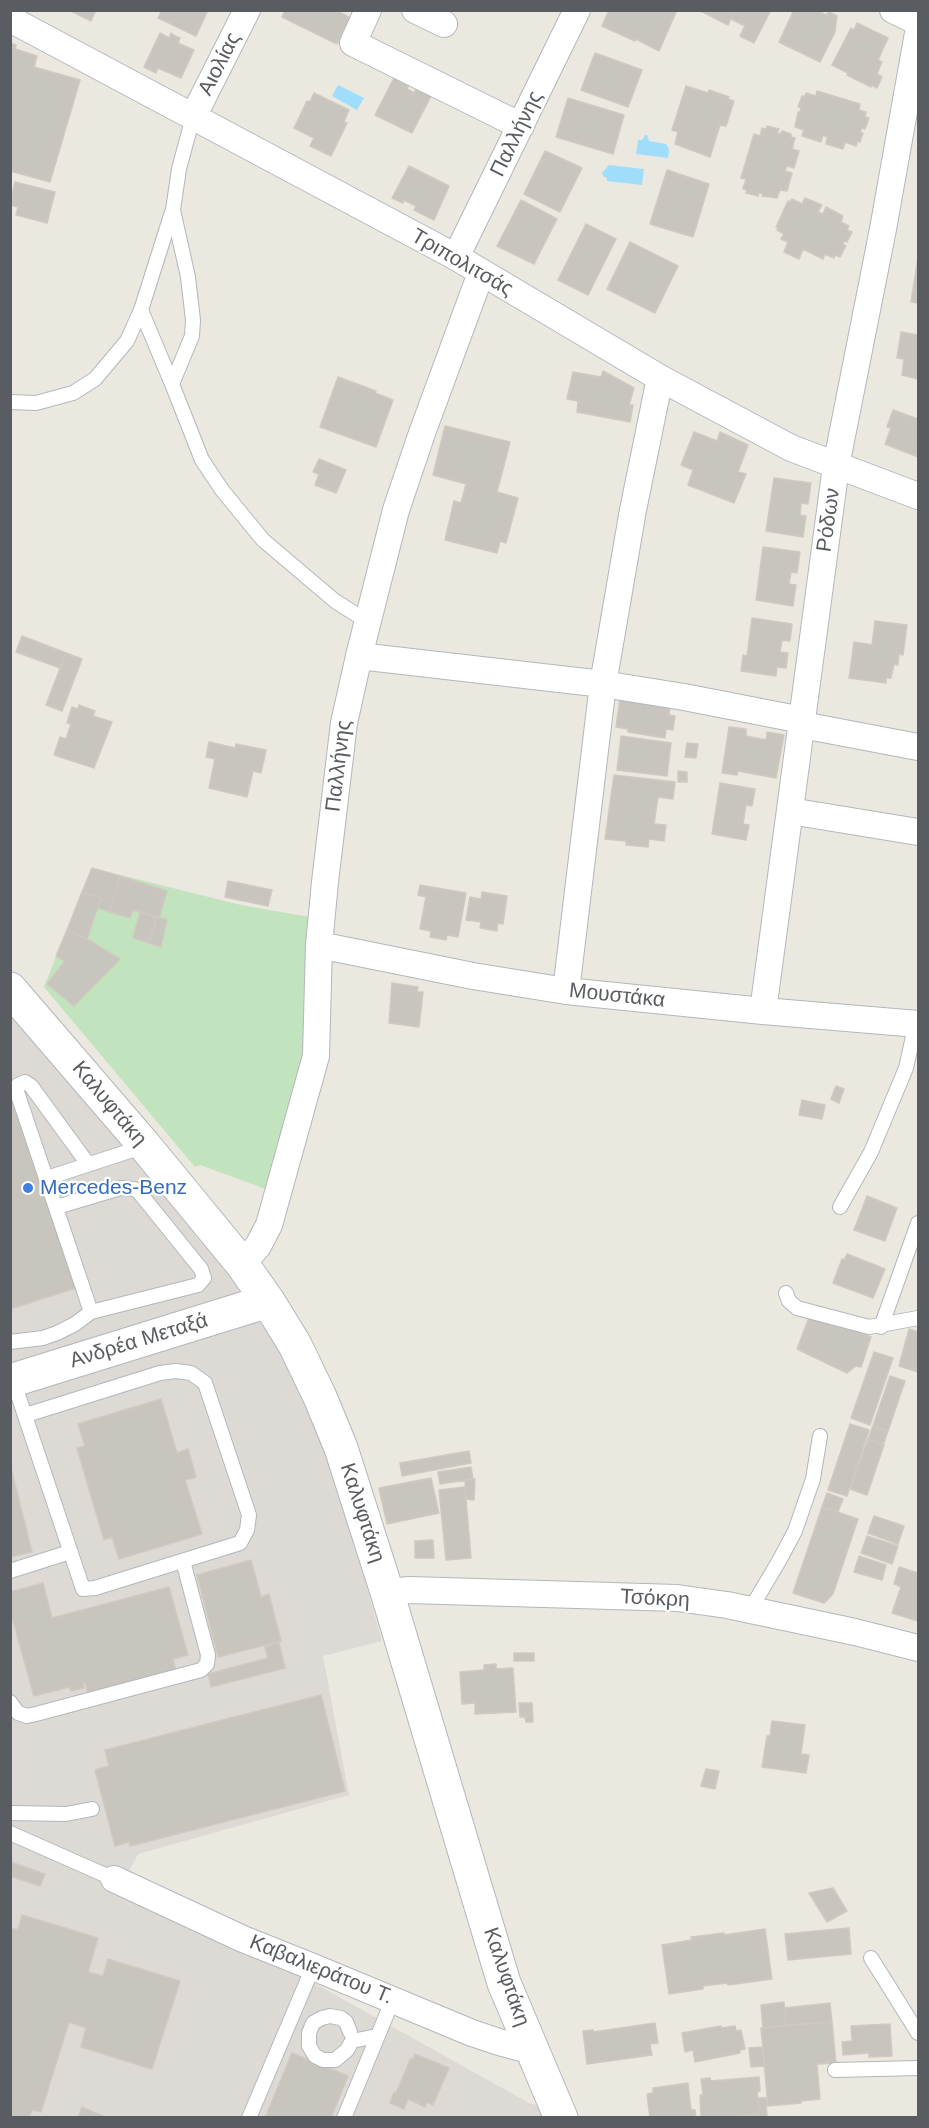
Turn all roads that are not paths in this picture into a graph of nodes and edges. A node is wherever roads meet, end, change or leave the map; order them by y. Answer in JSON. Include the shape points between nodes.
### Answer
{"nodes":[{"id":1,"x":247,"y":10,"type":"edge"},
{"id":2,"x":368,"y":10,"type":"edge"},
{"id":3,"x":415,"y":10,"type":"edge"},
{"id":4,"x":578,"y":10,"type":"edge"},
{"id":5,"x":893,"y":10,"type":"edge"},
{"id":6,"x":10,"y":20,"type":"edge"},
{"id":7,"x":918,"y":22,"type":"edge"},
{"id":8,"x":444,"y":24,"type":"dead end"},
{"id":9,"x":918,"y":33,"type":"edge"},
{"id":10,"x":193,"y":117,"type":"junction"},
{"id":11,"x":521,"y":126,"type":"junction"},
{"id":12,"x":173,"y":210,"type":"junction"},
{"id":13,"x":456,"y":257,"type":"junction"},
{"id":14,"x":481,"y":273,"type":"junction"},
{"id":15,"x":141,"y":310,"type":"junction"},
{"id":16,"x":660,"y":378,"type":"junction"},
{"id":17,"x":172,"y":384,"type":"junction"},
{"id":18,"x":10,"y":402,"type":"edge"},
{"id":19,"x":836,"y":466,"type":"junction"},
{"id":20,"x":918,"y":496,"type":"edge"},
{"id":21,"x":368,"y":622,"type":"junction"},
{"id":22,"x":359,"y":656,"type":"junction"},
{"id":23,"x":603,"y":684,"type":"junction"},
{"id":24,"x":802,"y":723,"type":"junction"},
{"id":25,"x":918,"y":747,"type":"edge"},
{"id":26,"x":790,"y":811,"type":"junction"},
{"id":27,"x":918,"y":832,"type":"edge"},
{"id":28,"x":320,"y":945,"type":"junction"},
{"id":29,"x":10,"y":989,"type":"edge"},
{"id":30,"x":566,"y":991,"type":"junction"},
{"id":31,"x":763,"y":1011,"type":"junction"},
{"id":32,"x":918,"y":1019,"type":"edge"},
{"id":33,"x":912,"y":1070,"type":"edge"},
{"id":34,"x":145,"y":1146,"type":"junction"},
{"id":35,"x":88,"y":1164,"type":"junction"},
{"id":36,"x":47,"y":1178,"type":"junction"},
{"id":37,"x":57,"y":1207,"type":"junction"},
{"id":38,"x":840,"y":1207,"type":"dead end"},
{"id":39,"x":918,"y":1223,"type":"edge"},
{"id":40,"x":242,"y":1264,"type":"junction"},
{"id":41,"x":786,"y":1293,"type":"dead end"},
{"id":42,"x":268,"y":1301,"type":"junction"},
{"id":43,"x":91,"y":1312,"type":"junction"},
{"id":44,"x":918,"y":1318,"type":"edge"},
{"id":45,"x":881,"y":1327,"type":"junction"},
{"id":46,"x":10,"y":1342,"type":"edge"},
{"id":47,"x":12,"y":1380,"type":"edge"},
{"id":48,"x":26,"y":1415,"type":"junction"},
{"id":49,"x":820,"y":1436,"type":"dead end"},
{"id":50,"x":70,"y":1552,"type":"junction"},
{"id":51,"x":183,"y":1561,"type":"junction"},
{"id":52,"x":10,"y":1571,"type":"edge"},
{"id":53,"x":387,"y":1592,"type":"junction"},
{"id":54,"x":750,"y":1610,"type":"junction"},
{"id":55,"x":918,"y":1648,"type":"edge"},
{"id":56,"x":10,"y":1702,"type":"edge"},
{"id":57,"x":92,"y":1809,"type":"dead end"},
{"id":58,"x":10,"y":1813,"type":"edge"},
{"id":59,"x":10,"y":1833,"type":"edge"},
{"id":60,"x":114,"y":1879,"type":"joint"},
{"id":61,"x":871,"y":1958,"type":"dead end"},
{"id":62,"x":313,"y":1967,"type":"junction"},
{"id":63,"x":393,"y":1999,"type":"junction"},
{"id":64,"x":350,"y":2032,"type":"dead end"},
{"id":65,"x":918,"y":2033,"type":"edge"},
{"id":66,"x":377,"y":2036,"type":"junction"},
{"id":67,"x":532,"y":2051,"type":"junction"},
{"id":68,"x":918,"y":2068,"type":"edge"},
{"id":69,"x":835,"y":2070,"type":"dead end"},
{"id":70,"x":249,"y":2118,"type":"edge"},
{"id":71,"x":344,"y":2118,"type":"edge"},
{"id":72,"x":561,"y":2118,"type":"edge"}],
"edges":[{"from":1,"to":10,"type":"street","name":"Αιολίας"},
{"from":2,"to":11,"type":"street","via":[[352,43]]},
{"from":3,"to":8,"type":"street"},
{"from":4,"to":11,"type":"street","name":"Παλλήνης"},
{"from":5,"to":7,"type":"street"},
{"from":6,"to":10,"type":"street","name":"Τριπολιτσάς"},
{"from":9,"to":19,"type":"street","name":"Ρόδων"},
{"from":10,"to":12,"type":"lane"},
{"from":10,"to":13,"type":"street","name":"Τριπολιτσάς"},
{"from":11,"to":13,"type":"street","name":"Παλλήνης"},
{"from":12,"to":15,"type":"lane"},
{"from":12,"to":17,"type":"lane","via":[[193,320],[192,336]]},
{"from":13,"to":14,"type":"street","name":"Τριπολιτσάς"},
{"from":14,"to":16,"type":"street","name":"Τριπολιτσάς"},
{"from":14,"to":21,"type":"street","name":"Παλλήνης","via":[[396,510]]},
{"from":15,"to":17,"type":"lane"},
{"from":15,"to":18,"type":"lane","via":[[127,341],[95,379],[64,396],[36,403]]},
{"from":16,"to":19,"type":"street","name":"Τριπολιτσάς","via":[[791,448]]},
{"from":16,"to":23,"type":"street"},
{"from":17,"to":21,"type":"lane","via":[[202,460],[263,540],[335,601]]},
{"from":19,"to":20,"type":"street","name":"Τριπολιτσάς"},
{"from":19,"to":24,"type":"street","name":"Ρόδων"},
{"from":21,"to":22,"type":"street","name":"Παλλήνης"},
{"from":22,"to":23,"type":"street"},
{"from":22,"to":28,"type":"street","name":"Παλλήνης","via":[[344,723]]},
{"from":23,"to":24,"type":"street"},
{"from":23,"to":30,"type":"street"},
{"from":24,"to":25,"type":"street"},
{"from":24,"to":26,"type":"street","name":"Ρόδων"},
{"from":26,"to":27,"type":"street"},
{"from":26,"to":31,"type":"street","name":"Ρόδων"},
{"from":28,"to":30,"type":"street","name":"Μουστάκα"},
{"from":28,"to":40,"type":"street","name":"Παλλήνης","via":[[316,1056],[269,1225]]},
{"from":29,"to":34,"type":"main road","name":"Καλυφτάκη"},
{"from":30,"to":31,"type":"street","name":"Μουστάκα"},
{"from":31,"to":32,"type":"street","name":"Μουστάκα"},
{"from":32,"to":33,"type":"lane"},
{"from":33,"to":38,"type":"lane"},
{"from":34,"to":35,"type":"lane"},
{"from":34,"to":40,"type":"main road","name":"Καλυφτάκη"},
{"from":35,"to":36,"type":"lane"},
{"from":35,"to":36,"type":"lane","via":[[32,1086],[22,1083],[17,1092]]},
{"from":36,"to":37,"type":"lane"},
{"from":37,"to":43,"type":"lane"},
{"from":37,"to":43,"type":"lane","via":[[120,1188],[134,1189],[204,1274],[198,1285]]},
{"from":39,"to":45,"type":"lane"},
{"from":40,"to":42,"type":"main road","name":"Καλυφτάκη"},
{"from":41,"to":45,"type":"lane","via":[[797,1308]]},
{"from":42,"to":47,"type":"main road","name":"Ανδρέα Μεταξά"},
{"from":42,"to":53,"type":"main road","name":"Καλυφτάκη","via":[[295,1345],[341,1448]]},
{"from":43,"to":46,"type":"lane","via":[[57,1333]]},
{"from":44,"to":45,"type":"lane"},
{"from":47,"to":48,"type":"lane"},
{"from":48,"to":50,"type":"lane"},
{"from":48,"to":51,"type":"lane","via":[[160,1373],[191,1373],[205,1383],[249,1515],[240,1543]]},
{"from":49,"to":54,"type":"lane","via":[[813,1479],[795,1531]]},
{"from":50,"to":51,"type":"lane","via":[[83,1589]]},
{"from":50,"to":52,"type":"lane"},
{"from":51,"to":56,"type":"lane","via":[[208,1655],[201,1670],[27,1716],[18,1713]]},
{"from":53,"to":54,"type":"street","name":"Τσόκρη","via":[[677,1598]]},
{"from":53,"to":67,"type":"main road","name":"Καλυφτάκη","via":[[504,1983]]},
{"from":54,"to":55,"type":"street","name":"Τσόκρη"},
{"from":57,"to":58,"type":"lane","via":[[66,1814]]},
{"from":59,"to":60,"type":"lane"},
{"from":60,"to":62,"type":"street","name":"Καβαλιεράτου Τ."},
{"from":61,"to":65,"type":"lane"},
{"from":62,"to":63,"type":"street","name":"Καβαλιεράτου Τ."},
{"from":62,"to":70,"type":"lane"},
{"from":63,"to":66,"type":"lane"},
{"from":63,"to":67,"type":"street","name":"Καβαλιεράτου Τ.","via":[[472,2033]]},
{"from":64,"to":66,"type":"lane","via":[[341,2018],[322,2018],[313,2023],[309,2046],[315,2056],[335,2060],[352,2041]]},
{"from":66,"to":71,"type":"lane"},
{"from":67,"to":72,"type":"main road","name":"Καλυφτάκη"},
{"from":68,"to":69,"type":"lane"}]}
